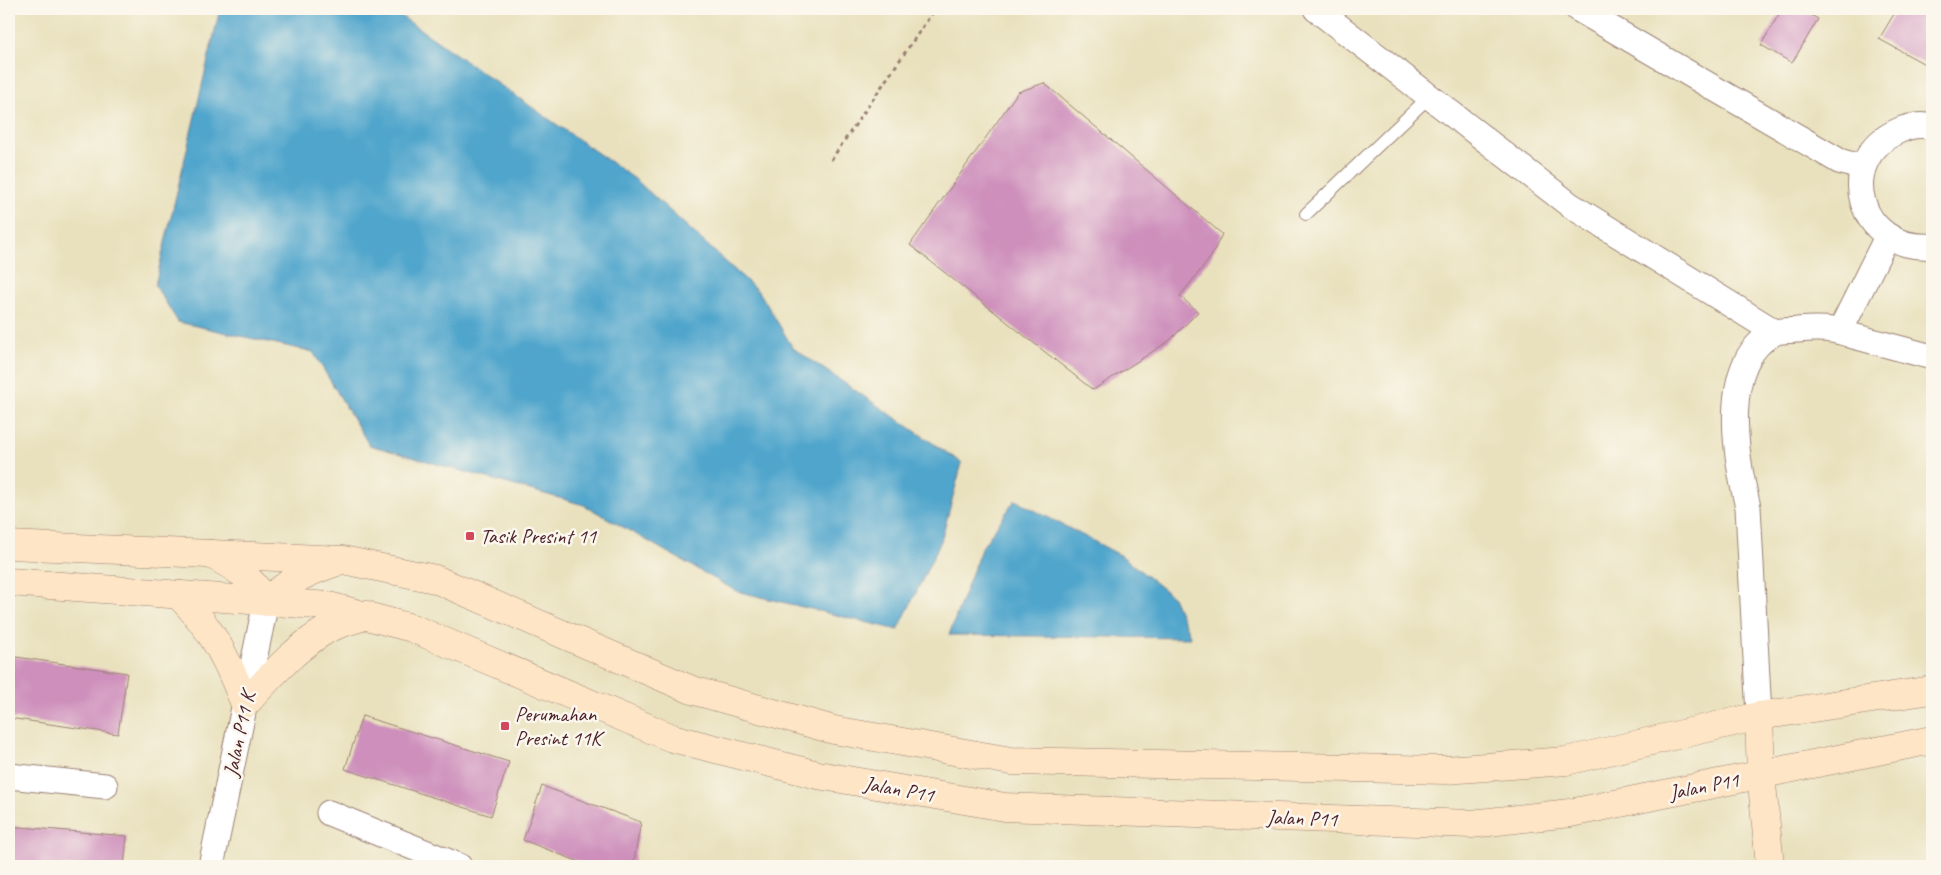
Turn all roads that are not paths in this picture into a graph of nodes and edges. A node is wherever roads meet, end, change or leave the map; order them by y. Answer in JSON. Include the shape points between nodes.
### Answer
{"nodes":[{"id":1,"x":1316,"y":9,"type":"edge"},
{"id":2,"x":1578,"y":9,"type":"edge"},
{"id":3,"x":1431,"y":95,"type":"junction"},
{"id":4,"x":1932,"y":127,"type":"edge"},
{"id":5,"x":1863,"y":168,"type":"junction"},
{"id":6,"x":1306,"y":214,"type":"dead end"},
{"id":7,"x":1887,"y":237,"type":"junction"},
{"id":8,"x":1932,"y":246,"type":"edge"},
{"id":9,"x":1840,"y":331,"type":"junction"},
{"id":10,"x":1775,"y":332,"type":"junction"},
{"id":11,"x":1932,"y":356,"type":"edge"},
{"id":12,"x":9,"y":545,"type":"edge"},
{"id":13,"x":206,"y":552,"type":"junction"},
{"id":14,"x":343,"y":560,"type":"junction"},
{"id":15,"x":9,"y":582,"type":"edge"},
{"id":16,"x":179,"y":595,"type":"junction"},
{"id":17,"x":266,"y":602,"type":"junction"},
{"id":18,"x":367,"y":615,"type":"junction"},
{"id":19,"x":1932,"y":690,"type":"edge"},
{"id":20,"x":245,"y":704,"type":"junction"},
{"id":21,"x":1760,"y":716,"type":"junction"},
{"id":22,"x":1932,"y":740,"type":"edge"},
{"id":23,"x":1761,"y":774,"type":"junction"},
{"id":24,"x":9,"y":776,"type":"edge"},
{"id":25,"x":105,"y":786,"type":"dead end"},
{"id":26,"x":329,"y":813,"type":"dead end"},
{"id":27,"x":211,"y":866,"type":"edge"},
{"id":28,"x":459,"y":866,"type":"edge"},
{"id":29,"x":1770,"y":866,"type":"edge"}],
"edges":[{"from":1,"to":3,"type":"street"},
{"from":2,"to":5,"type":"street","via":[[1839,162]]},
{"from":3,"to":6,"type":"lane"},
{"from":3,"to":10,"type":"street","via":[[1570,205]]},
{"from":4,"to":5,"type":"street","via":[[1907,127],[1888,135],[1873,149]]},
{"from":5,"to":7,"type":"street","via":[[1860,187],[1864,206],[1873,223]]},
{"from":7,"to":8,"type":"street","via":[[1910,246]]},
{"from":7,"to":9,"type":"street"},
{"from":9,"to":10,"type":"street","via":[[1820,328]]},
{"from":9,"to":11,"type":"street"},
{"from":10,"to":21,"type":"street","via":[[1759,343],[1746,365],[1738,388],[1735,415],[1738,466],[1748,507]]},
{"from":12,"to":13,"type":"main road"},
{"from":13,"to":14,"type":"main road"},
{"from":13,"to":17,"type":"main road","via":[[236,567],[254,582]]},
{"from":14,"to":17,"type":"main road","via":[[306,572],[284,585]]},
{"from":14,"to":21,"type":"main road","via":[[434,579],[692,690],[834,730],[1011,760],[1446,770],[1566,761]]},
{"from":15,"to":16,"type":"main road","name":"Jalan P11"},
{"from":16,"to":17,"type":"main road","name":"Jalan P11"},
{"from":16,"to":20,"type":"main road","via":[[215,636]]},
{"from":17,"to":18,"type":"main road","name":"Jalan P11","via":[[330,606]]},
{"from":17,"to":20,"type":"street","name":"Jalan P11 K"},
{"from":18,"to":20,"type":"main road","via":[[328,629],[305,644]]},
{"from":18,"to":23,"type":"main road","name":"Jalan P11","via":[[412,628],[672,738],[818,775],[1005,807],[1472,824],[1570,813]]},
{"from":19,"to":21,"type":"main road"},
{"from":20,"to":27,"type":"street","name":"Jalan P11 K"},
{"from":21,"to":23,"type":"main road"},
{"from":22,"to":23,"type":"main road","name":"Jalan P11"},
{"from":23,"to":29,"type":"main road"},
{"from":24,"to":25,"type":"street"},
{"from":26,"to":28,"type":"street"}]}
